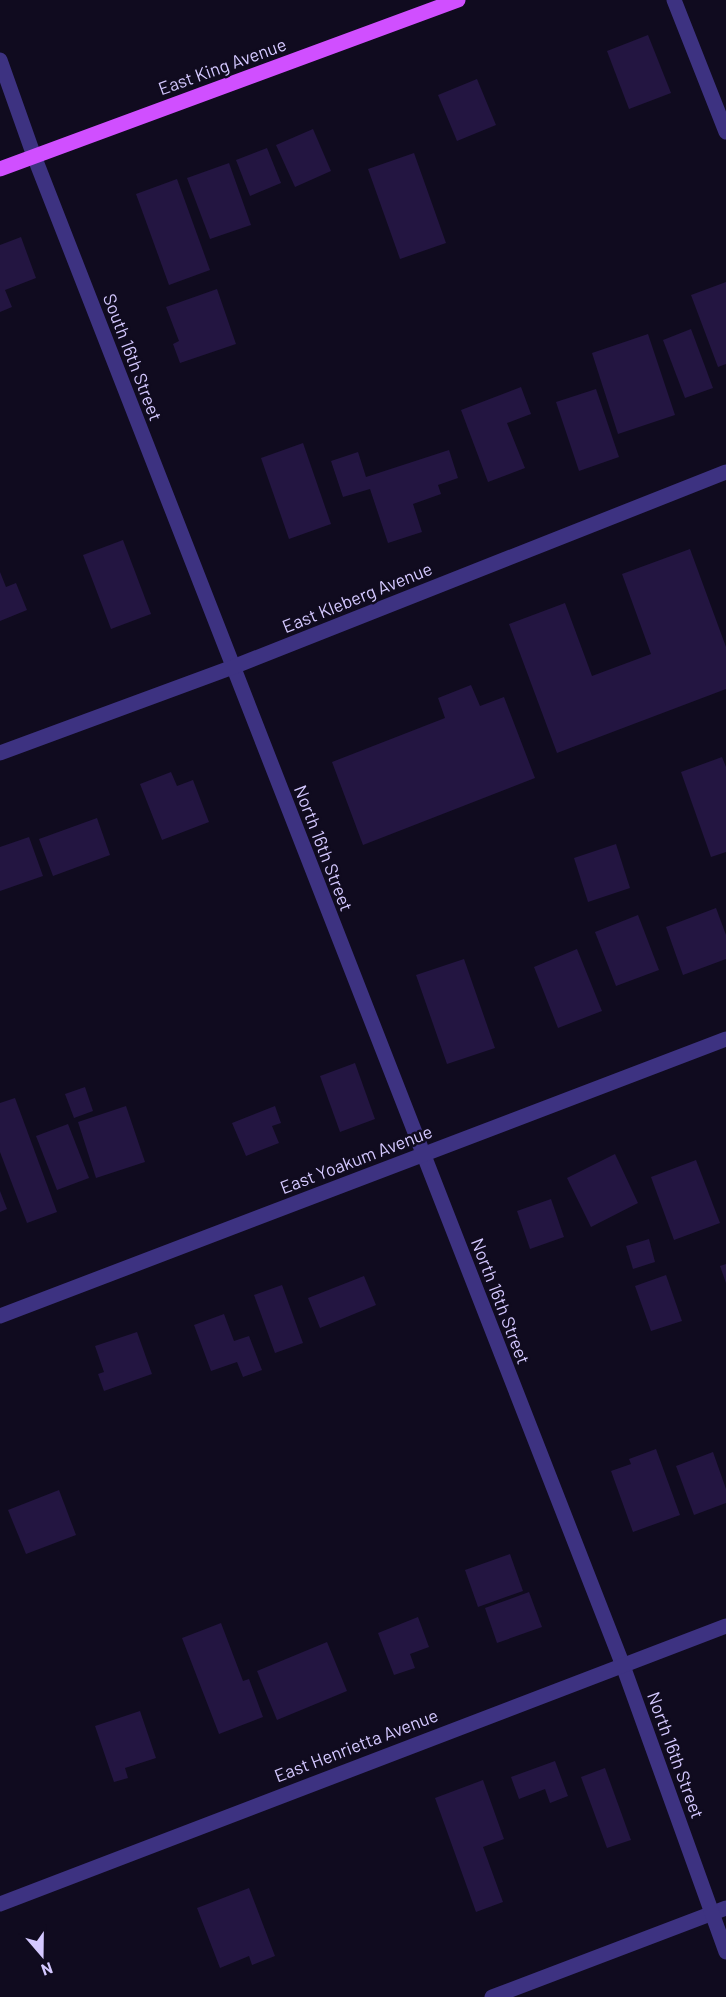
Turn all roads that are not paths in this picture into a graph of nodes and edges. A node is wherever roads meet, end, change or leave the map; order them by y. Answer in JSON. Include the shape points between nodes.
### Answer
{"nodes":[{"id":1,"x":458,"y":0,"type":"edge"},
{"id":2,"x":674,"y":0,"type":"edge"},
{"id":3,"x":0,"y":60,"type":"edge"},
{"id":4,"x":726,"y":132,"type":"edge"},
{"id":5,"x":34,"y":156,"type":"junction"},
{"id":6,"x":0,"y":168,"type":"edge"},
{"id":7,"x":726,"y":472,"type":"edge"},
{"id":8,"x":233,"y":667,"type":"junction"},
{"id":9,"x":0,"y":753,"type":"edge"},
{"id":10,"x":726,"y":1039,"type":"edge"},
{"id":11,"x":423,"y":1154,"type":"junction"},
{"id":12,"x":0,"y":1316,"type":"edge"},
{"id":13,"x":726,"y":1626,"type":"edge"},
{"id":14,"x":622,"y":1663,"type":"junction"},
{"id":15,"x":0,"y":1904,"type":"edge"},
{"id":16,"x":719,"y":1910,"type":"edge"},
{"id":17,"x":726,"y":1952,"type":"edge"},
{"id":18,"x":492,"y":1997,"type":"edge"}],
"edges":[{"from":1,"to":5,"type":"main road","name":"East King Avenue"},
{"from":2,"to":4,"type":"street"},
{"from":3,"to":5,"type":"street","name":"South 16th Street"},
{"from":5,"to":6,"type":"main road","name":"East King Avenue"},
{"from":5,"to":8,"type":"street","name":"South 16th Street"},
{"from":7,"to":8,"type":"street","name":"East Kleberg Avenue"},
{"from":8,"to":9,"type":"street","name":"East Kleberg Avenue"},
{"from":8,"to":11,"type":"street","name":"North 16th Street"},
{"from":10,"to":11,"type":"street","name":"East Yoakum Avenue"},
{"from":11,"to":12,"type":"street","name":"East Yoakum Avenue"},
{"from":11,"to":14,"type":"street","name":"North 16th Street"},
{"from":13,"to":14,"type":"street","name":"East Henrietta Avenue"},
{"from":14,"to":15,"type":"street","name":"East Henrietta Avenue"},
{"from":14,"to":16,"type":"street","name":"North 16th Street"},
{"from":16,"to":17,"type":"street","name":"North 16th Street"},
{"from":16,"to":18,"type":"street"}]}
